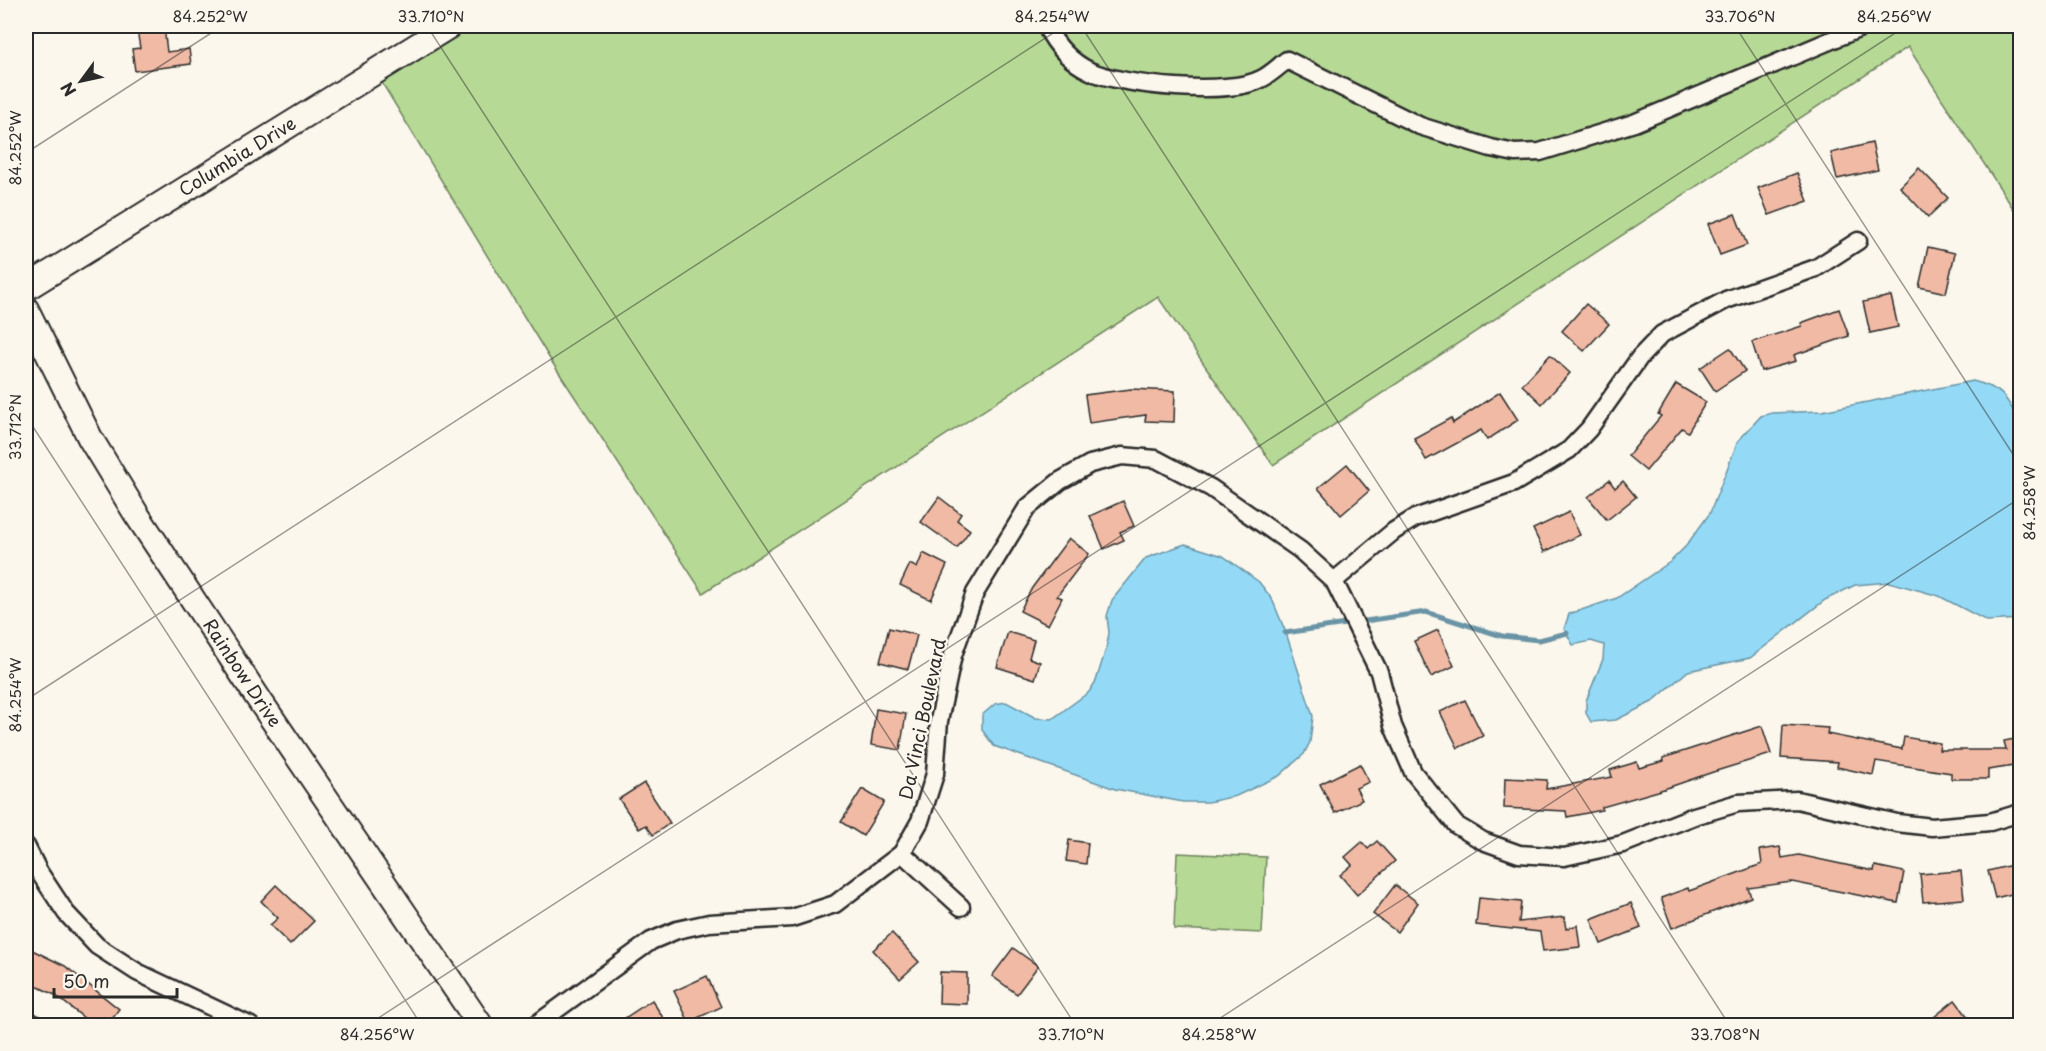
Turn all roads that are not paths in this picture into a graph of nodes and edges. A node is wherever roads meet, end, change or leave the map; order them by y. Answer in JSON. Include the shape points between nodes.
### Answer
{"nodes":[{"id":1,"x":449,"y":26,"type":"edge"},
{"id":2,"x":1046,"y":26,"type":"edge"},
{"id":3,"x":1864,"y":26,"type":"edge"},
{"id":4,"x":1858,"y":241,"type":"dead end"},
{"id":5,"x":26,"y":288,"type":"edge"},
{"id":6,"x":26,"y":309,"type":"edge"},
{"id":7,"x":1334,"y":581,"type":"junction"},
{"id":8,"x":2020,"y":813,"type":"edge"},
{"id":9,"x":26,"y":846,"type":"edge"},
{"id":10,"x":902,"y":853,"type":"junction"},
{"id":11,"x":961,"y":907,"type":"dead end"},
{"id":12,"x":26,"y":1019,"type":"edge"},
{"id":13,"x":37,"y":1026,"type":"edge"},
{"id":14,"x":251,"y":1026,"type":"edge"},
{"id":15,"x":481,"y":1026,"type":"edge"},
{"id":16,"x":534,"y":1026,"type":"edge"}],
"edges":[{"from":1,"to":5,"type":"street","name":"Columbia Drive"},
{"from":2,"to":3,"type":"street","via":[[1067,56],[1109,78],[1146,85],[1223,88],[1261,80],[1287,60],[1420,126],[1515,153],[1540,152],[1634,123]]},
{"from":4,"to":7,"type":"street","via":[[1816,268],[1726,300],[1662,334],[1569,450],[1514,483],[1415,518]]},
{"from":6,"to":15,"type":"street","name":"Rainbow Drive","via":[[90,438],[135,512]]},
{"from":7,"to":8,"type":"street","name":"Da Vinci Boulevard","via":[[1379,672],[1393,726],[1413,772],[1456,825],[1483,841],[1519,854],[1564,857],[1623,844],[1738,803],[1797,800],[1932,827],[1989,822]]},
{"from":7,"to":10,"type":"street","name":"Da Vinci Boulevard","via":[[1265,524],[1211,488],[1156,459],[1122,456],[1090,464],[1060,481],[1027,508],[975,593],[952,655],[934,774],[921,821]]},
{"from":9,"to":14,"type":"street","via":[[66,913],[97,946],[137,972]]},
{"from":10,"to":11,"type":"street"},
{"from":10,"to":16,"type":"street","name":"Da Vinci Boulevard","via":[[835,904],[792,918],[709,923],[677,930],[651,942]]},
{"from":12,"to":13,"type":"street"}]}
